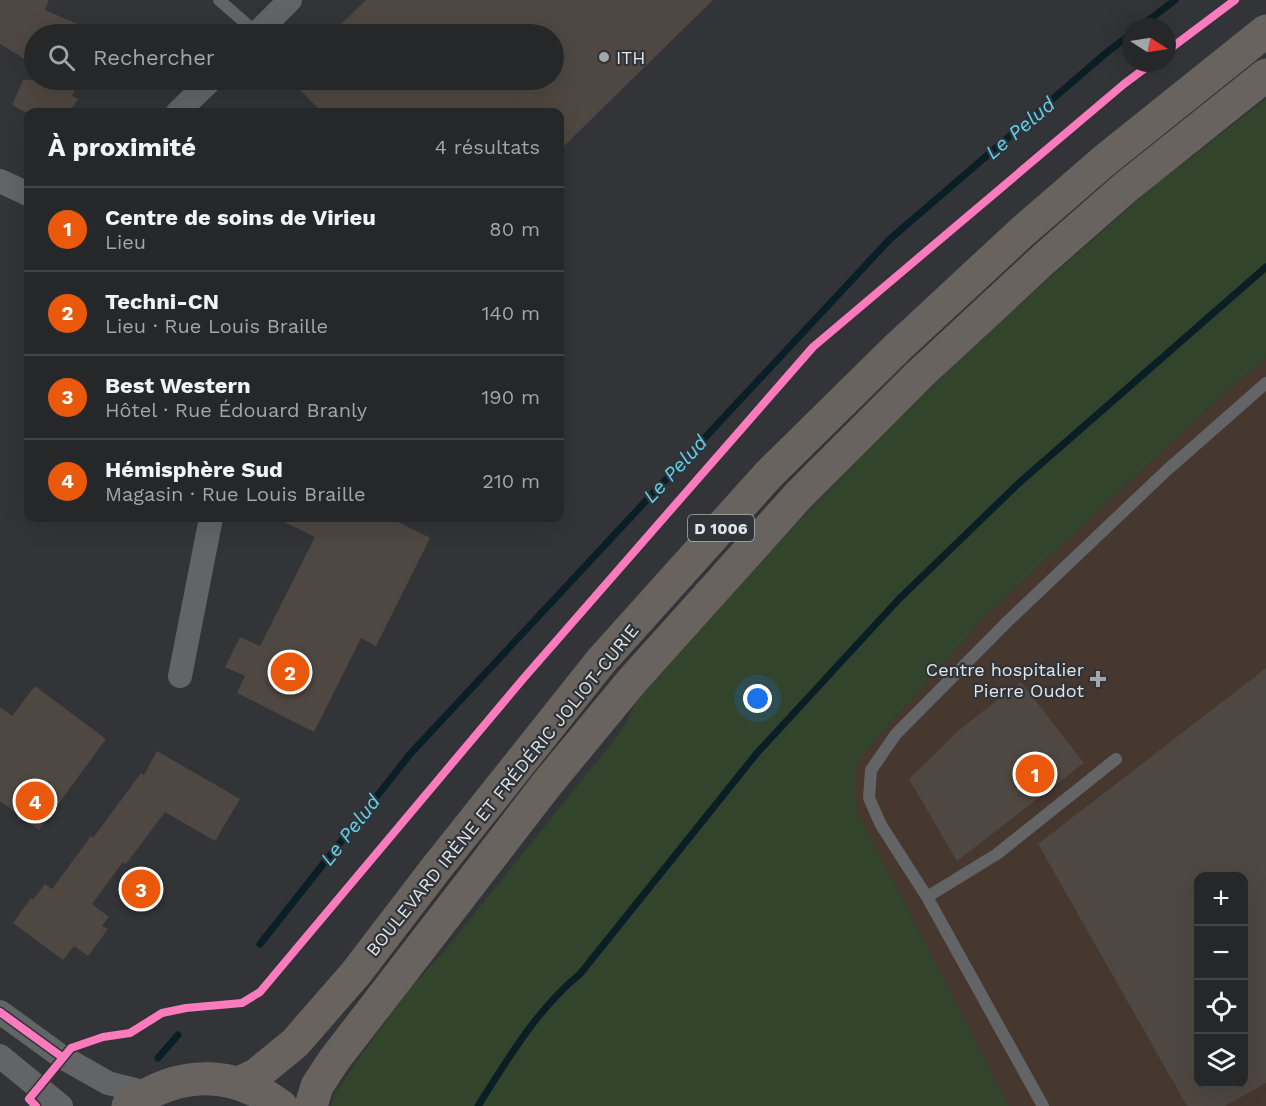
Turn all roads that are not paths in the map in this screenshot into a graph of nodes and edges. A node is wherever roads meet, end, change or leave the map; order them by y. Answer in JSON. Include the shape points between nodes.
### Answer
{"nodes":[{"id":1,"x":219,"y":0,"type":"edge"},
{"id":2,"x":290,"y":0,"type":"edge"},
{"id":3,"x":245,"y":24,"type":"edge"},
{"id":4,"x":266,"y":24,"type":"edge"},
{"id":5,"x":1266,"y":32,"type":"edge"},
{"id":6,"x":1266,"y":75,"type":"edge"},
{"id":7,"x":201,"y":90,"type":"edge"},
{"id":8,"x":182,"y":108,"type":"edge"},
{"id":9,"x":0,"y":182,"type":"edge"},
{"id":10,"x":24,"y":192,"type":"edge"},
{"id":11,"x":1266,"y":383,"type":"edge"},
{"id":12,"x":210,"y":522,"type":"edge"},
{"id":13,"x":180,"y":676,"type":"dead end"},
{"id":14,"x":1116,"y":759,"type":"dead end"},
{"id":15,"x":927,"y":897,"type":"junction"},
{"id":16,"x":0,"y":1012,"type":"edge"},
{"id":17,"x":0,"y":1056,"type":"edge"},
{"id":18,"x":238,"y":1083,"type":"junction"},
{"id":19,"x":138,"y":1099,"type":"edge"},
{"id":20,"x":61,"y":1106,"type":"edge"},
{"id":21,"x":281,"y":1106,"type":"edge"},
{"id":22,"x":310,"y":1106,"type":"edge"},
{"id":23,"x":1043,"y":1106,"type":"edge"}],
"edges":[{"from":1,"to":3,"type":"lane"},
{"from":2,"to":4,"type":"street"},
{"from":5,"to":18,"type":"main road","name":"BOULEVARD IRÈNE ET FRÉDÉRIC JOLIOT-CURIE","number":"D 1006","via":[[1023,231],[769,474],[601,662],[356,973],[296,1043],[256,1075]]},
{"from":6,"to":22,"type":"main road","name":"BOULEVARD IRÈNE ET FRÉDÉRIC JOLIOT-CURIE","number":"D 1006","via":[[1044,259],[919,375],[799,495],[632,681],[547,784],[334,1060],[317,1086]]},
{"from":7,"to":8,"type":"street"},
{"from":9,"to":10,"type":"street"},
{"from":11,"to":15,"type":"lane","via":[[1008,621],[897,734],[871,770],[869,798],[881,825]]},
{"from":12,"to":13,"type":"street"},
{"from":14,"to":15,"type":"lane","via":[[997,854]]},
{"from":15,"to":23,"type":"lane"},
{"from":16,"to":19,"type":"street","via":[[62,1057]]},
{"from":17,"to":20,"type":"street"},
{"from":18,"to":19,"type":"main road","via":[[208,1078],[176,1081]]},
{"from":18,"to":21,"type":"main road"}]}
